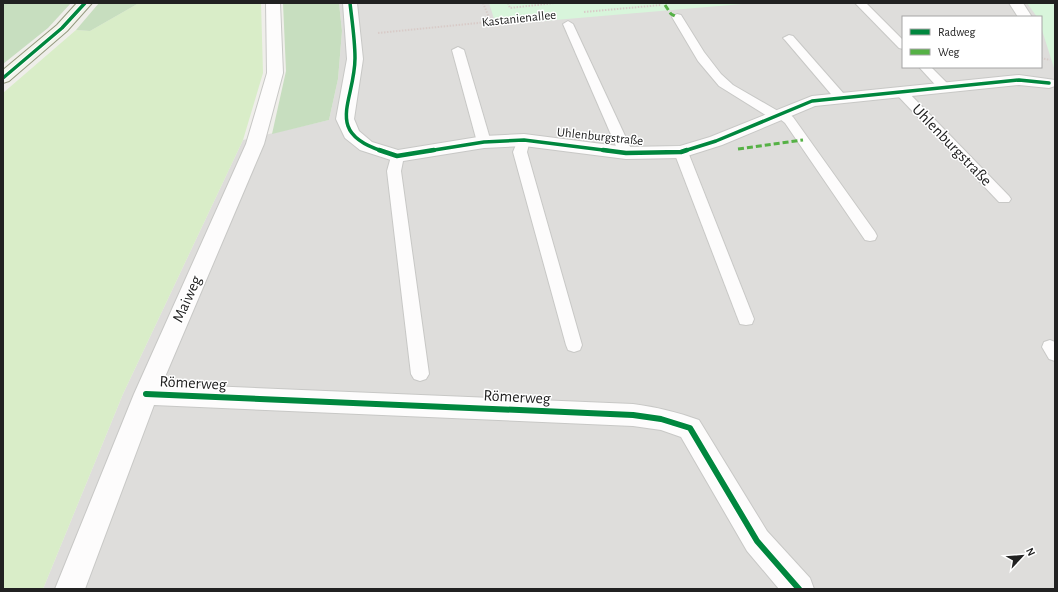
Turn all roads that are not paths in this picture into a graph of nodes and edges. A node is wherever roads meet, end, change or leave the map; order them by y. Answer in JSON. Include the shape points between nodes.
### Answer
{"nodes":[{"id":1,"x":85,"y":3,"type":"edge"},
{"id":2,"x":273,"y":3,"type":"edge"},
{"id":3,"x":350,"y":3,"type":"edge"},
{"id":4,"x":860,"y":3,"type":"edge"},
{"id":5,"x":1016,"y":3,"type":"edge"},
{"id":6,"x":1024,"y":16,"type":"edge"},
{"id":7,"x":677,"y":17,"type":"dead end"},
{"id":8,"x":568,"y":24,"type":"dead end"},
{"id":9,"x":789,"y":38,"type":"dead end"},
{"id":10,"x":902,"y":45,"type":"edge"},
{"id":11,"x":458,"y":50,"type":"dead end"},
{"id":12,"x":1042,"y":67,"type":"edge"},
{"id":13,"x":926,"y":68,"type":"edge"},
{"id":14,"x":3,"y":78,"type":"edge"},
{"id":15,"x":1052,"y":87,"type":"edge"},
{"id":16,"x":945,"y":88,"type":"junction"},
{"id":17,"x":901,"y":92,"type":"junction"},
{"id":18,"x":840,"y":97,"type":"junction"},
{"id":19,"x":779,"y":115,"type":"junction"},
{"id":20,"x":524,"y":140,"type":"junction"},
{"id":21,"x":484,"y":142,"type":"junction"},
{"id":22,"x":681,"y":152,"type":"junction"},
{"id":23,"x":626,"y":153,"type":"junction"},
{"id":24,"x":397,"y":156,"type":"junction"},
{"id":25,"x":1004,"y":199,"type":"dead end"},
{"id":26,"x":870,"y":236,"type":"dead end"},
{"id":27,"x":746,"y":319,"type":"dead end"},
{"id":28,"x":574,"y":345,"type":"dead end"},
{"id":29,"x":420,"y":374,"type":"dead end"},
{"id":30,"x":146,"y":394,"type":"junction"},
{"id":31,"x":70,"y":589,"type":"edge"},
{"id":32,"x":800,"y":589,"type":"edge"}],
"edges":[{"from":1,"to":14,"type":"main road","via":[[62,28]]},
{"from":2,"to":30,"type":"street","name":"Maiweg","via":[[275,73],[255,144]]},
{"from":3,"to":24,"type":"street","name":"Uhlenburgstraße","via":[[355,58],[344,119],[350,134],[366,146]]},
{"from":4,"to":10,"type":"lane"},
{"from":5,"to":6,"type":"street"},
{"from":7,"to":19,"type":"lane","via":[[712,70],[724,83]]},
{"from":8,"to":23,"type":"lane","name":"Uhlenburgstraße"},
{"from":9,"to":18,"type":"lane"},
{"from":11,"to":21,"type":"lane"},
{"from":12,"to":15,"type":"street"},
{"from":13,"to":16,"type":"lane"},
{"from":15,"to":16,"type":"street","name":"Uhlenburgstraße","via":[[1019,80]]},
{"from":16,"to":17,"type":"street","name":"Uhlenburgstraße"},
{"from":17,"to":18,"type":"street","name":"Uhlenburgstraße"},
{"from":17,"to":25,"type":"lane","name":"Uhlenburgstraße"},
{"from":18,"to":19,"type":"street","name":"Uhlenburgstraße","via":[[812,101]]},
{"from":19,"to":22,"type":"street","name":"Uhlenburgstraße","via":[[716,141]]},
{"from":19,"to":26,"type":"lane","via":[[788,120]]},
{"from":20,"to":21,"type":"street","name":"Uhlenburgstraße"},
{"from":20,"to":23,"type":"street","name":"Uhlenburgstraße"},
{"from":20,"to":28,"type":"lane","via":[[520,152]]},
{"from":21,"to":24,"type":"street","name":"Uhlenburgstraße"},
{"from":22,"to":23,"type":"street","name":"Uhlenburgstraße"},
{"from":22,"to":27,"type":"lane"},
{"from":24,"to":29,"type":"lane","via":[[394,171]]},
{"from":30,"to":31,"type":"street","name":"Maiweg"},
{"from":30,"to":32,"type":"street","name":"Römerweg","via":[[633,415],[690,428],[757,541]]}]}
